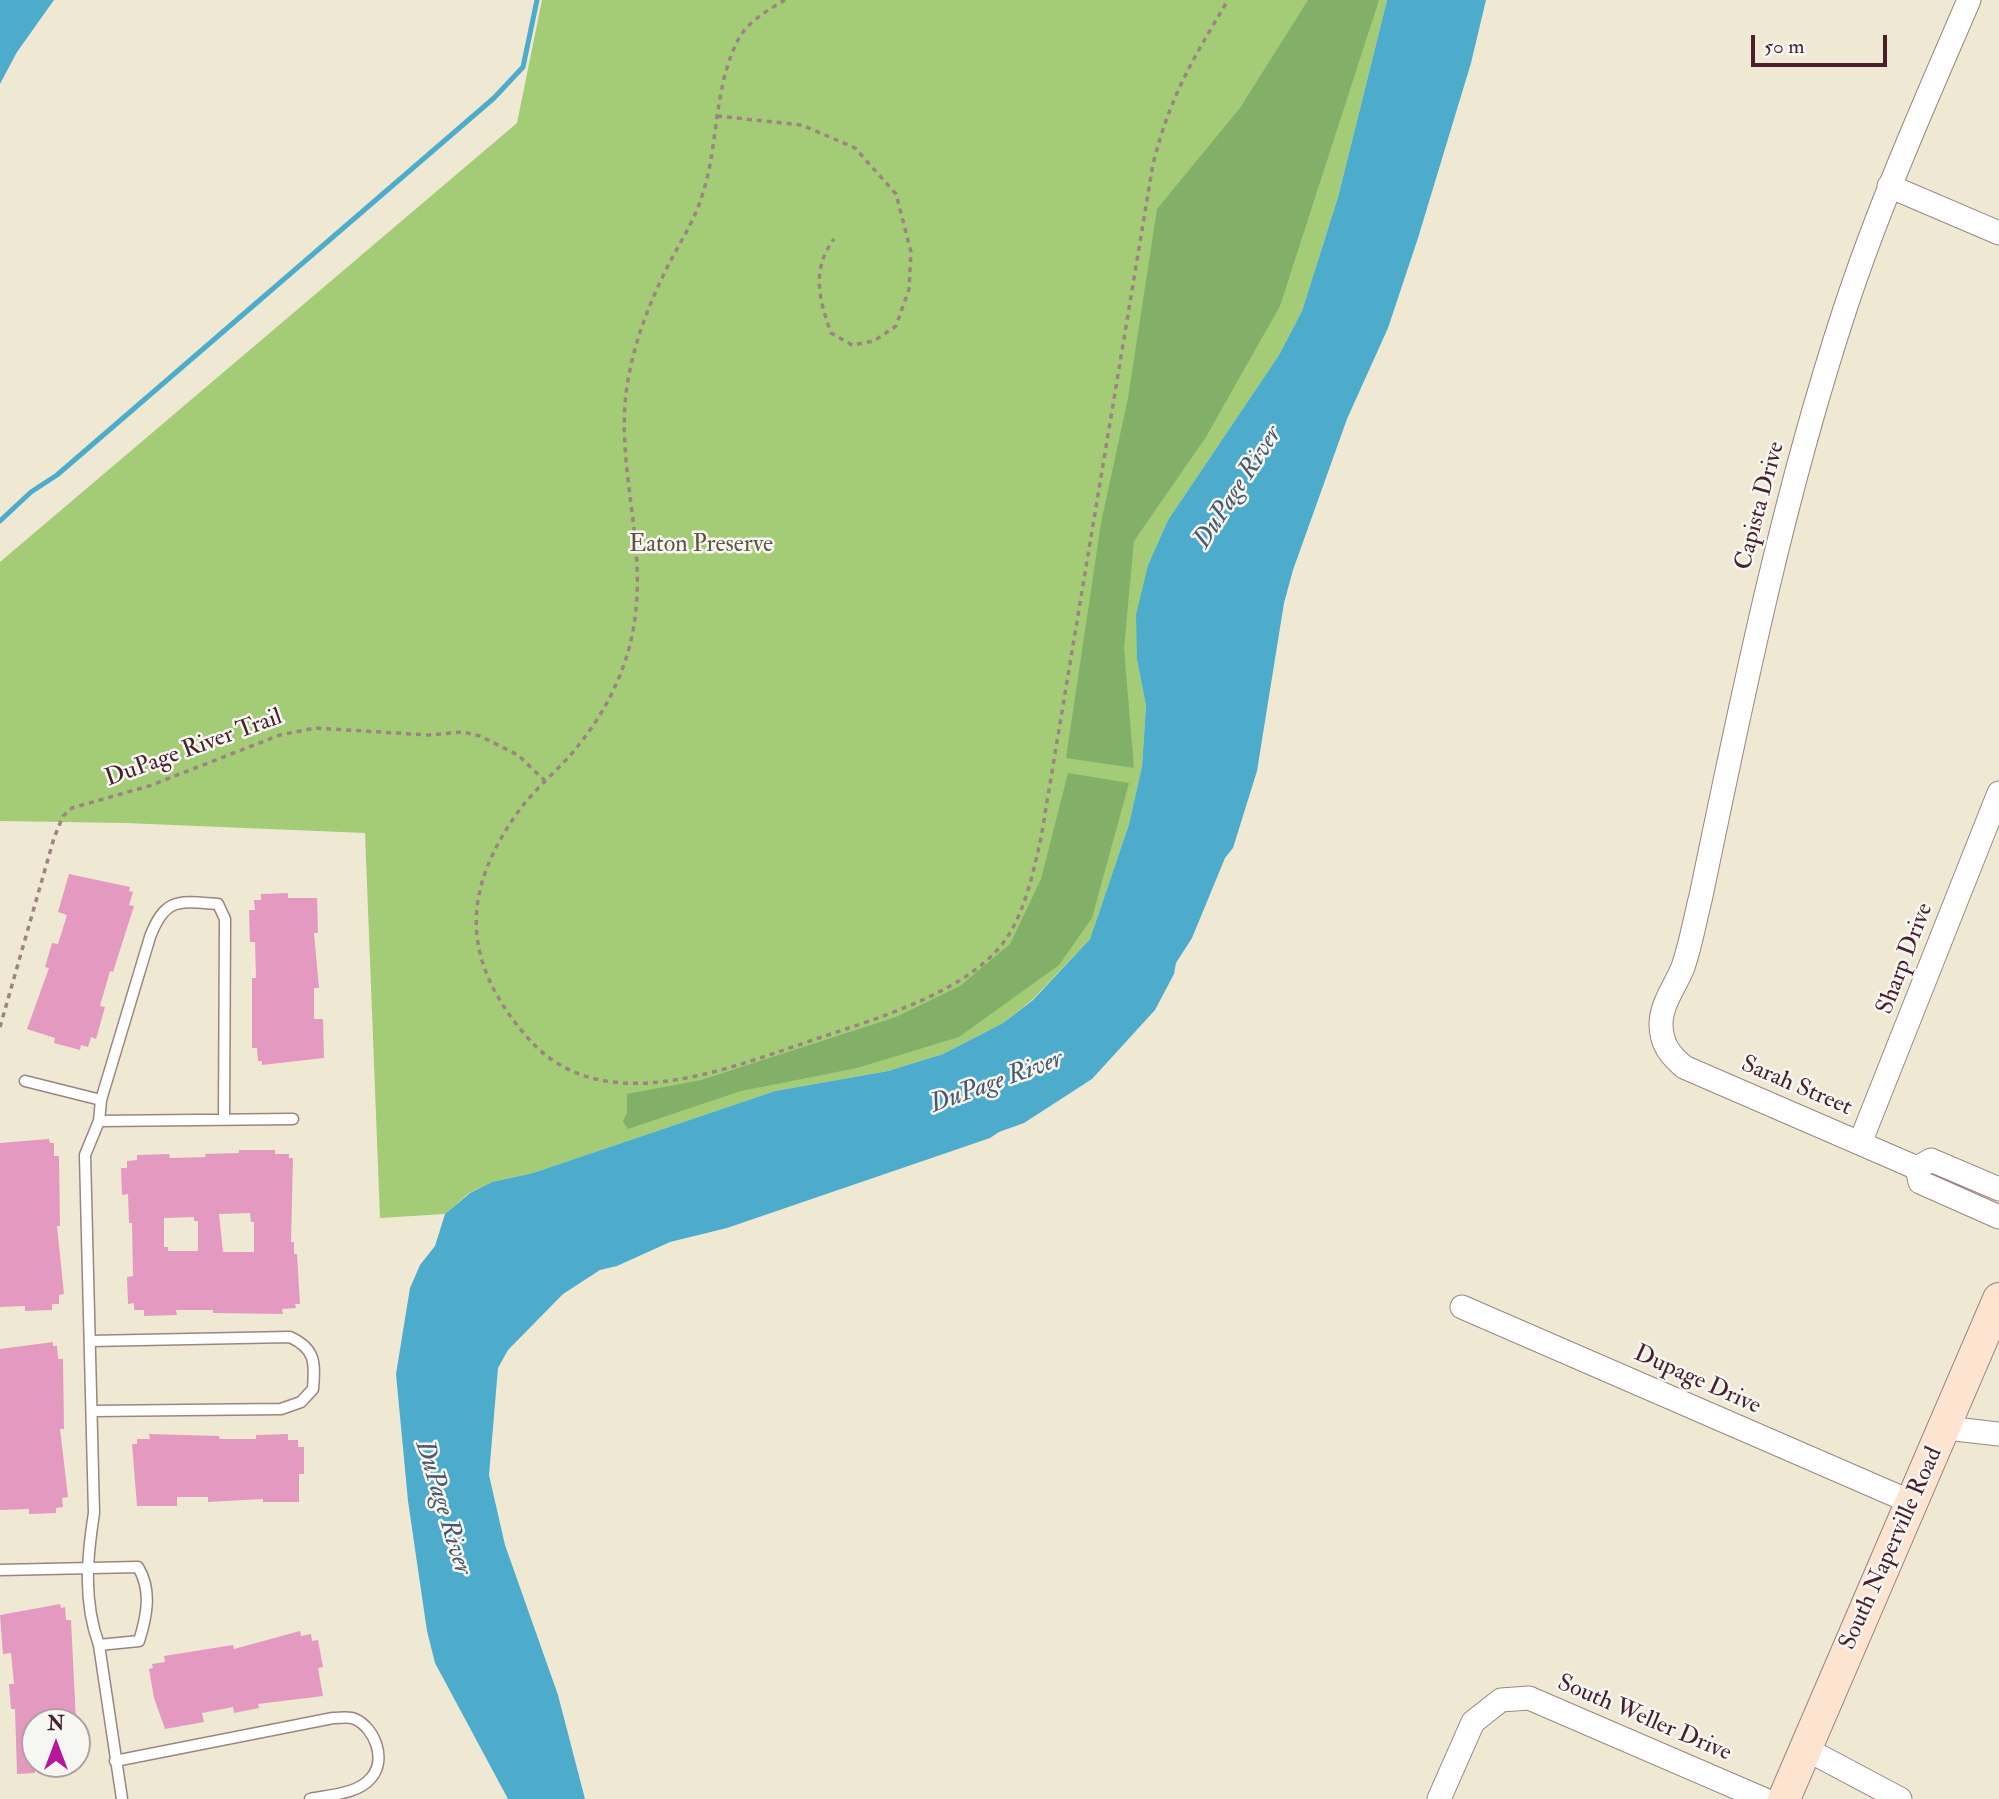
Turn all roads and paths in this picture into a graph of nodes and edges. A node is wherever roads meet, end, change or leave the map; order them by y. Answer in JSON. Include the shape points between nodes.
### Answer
{"nodes":[{"id":1,"x":785,"y":0,"type":"edge"},
{"id":2,"x":1228,"y":0,"type":"edge"},
{"id":3,"x":1969,"y":0,"type":"edge"},
{"id":4,"x":717,"y":116,"type":"junction"},
{"id":5,"x":1889,"y":186,"type":"junction"},
{"id":6,"x":1999,"y":233,"type":"edge"},
{"id":7,"x":834,"y":239,"type":"dead end"},
{"id":8,"x":545,"y":781,"type":"junction"},
{"id":9,"x":1999,"y":793,"type":"edge"},
{"id":10,"x":0,"y":1027,"type":"edge"},
{"id":11,"x":1663,"y":1042,"type":"joint"},
{"id":12,"x":25,"y":1081,"type":"dead end"},
{"id":13,"x":101,"y":1100,"type":"junction"},
{"id":14,"x":224,"y":1119,"type":"junction"},
{"id":15,"x":293,"y":1119,"type":"dead end"},
{"id":16,"x":99,"y":1121,"type":"junction"},
{"id":17,"x":1860,"y":1143,"type":"junction"},
{"id":18,"x":1917,"y":1168,"type":"junction"},
{"id":19,"x":1999,"y":1189,"type":"edge"},
{"id":20,"x":1999,"y":1217,"type":"edge"},
{"id":21,"x":1999,"y":1299,"type":"edge"},
{"id":22,"x":1462,"y":1307,"type":"dead end"},
{"id":23,"x":90,"y":1341,"type":"junction"},
{"id":24,"x":92,"y":1411,"type":"junction"},
{"id":25,"x":1946,"y":1428,"type":"junction"},
{"id":26,"x":1997,"y":1428,"type":"edge"},
{"id":27,"x":1910,"y":1503,"type":"junction"},
{"id":28,"x":86,"y":1567,"type":"junction"},
{"id":29,"x":0,"y":1570,"type":"edge"},
{"id":30,"x":99,"y":1645,"type":"junction"},
{"id":31,"x":1806,"y":1749,"type":"junction"},
{"id":32,"x":115,"y":1761,"type":"junction"},
{"id":33,"x":122,"y":1799,"type":"edge"},
{"id":34,"x":310,"y":1799,"type":"edge"},
{"id":35,"x":1439,"y":1799,"type":"edge"},
{"id":36,"x":1763,"y":1799,"type":"edge"},
{"id":37,"x":1784,"y":1799,"type":"edge"},
{"id":38,"x":1900,"y":1799,"type":"edge"}],
"edges":[{"from":1,"to":4,"type":"path","via":[[741,34],[725,70]]},
{"from":2,"to":8,"type":"path","via":[[1183,75],[1165,117],[1153,164],[1041,838],[1030,885],[1010,934],[986,959],[928,997],[743,1063],[680,1079],[615,1084],[578,1074],[535,1047],[500,1006],[478,957],[476,905],[490,856],[519,809]]},
{"from":3,"to":5,"type":"street","name":"Capista Drive"},
{"from":4,"to":7,"type":"path","via":[[802,125],[855,148],[896,194],[911,252],[909,289],[896,326],[874,341],[852,345],[831,333],[818,299],[818,276]]},
{"from":4,"to":8,"type":"path","via":[[704,193],[651,302],[625,398],[623,443],[637,606],[629,654],[610,699],[578,746]]},
{"from":5,"to":6,"type":"street"},
{"from":5,"to":11,"type":"street","name":"Capista Drive","via":[[1844,311],[1783,520],[1691,941],[1663,1010]]},
{"from":8,"to":10,"type":"path","name":"DuPage River Trail","via":[[517,755],[463,732],[428,735],[315,728],[280,735],[137,790],[72,808],[63,816],[54,838]]},
{"from":9,"to":17,"type":"street","name":"Sharp Drive"},
{"from":11,"to":17,"type":"street","name":"Sarah Street","via":[[1684,1067]]},
{"from":12,"to":13,"type":"lane"},
{"from":13,"to":14,"type":"lane","via":[[157,916],[169,904],[218,904],[225,919]]},
{"from":13,"to":16,"type":"lane"},
{"from":14,"to":15,"type":"lane"},
{"from":14,"to":16,"type":"lane"},
{"from":16,"to":23,"type":"lane","via":[[85,1155]]},
{"from":17,"to":18,"type":"street","name":"Sarah Street"},
{"from":18,"to":19,"type":"street","name":"Sarah Street","via":[[1931,1160]]},
{"from":18,"to":20,"type":"street","name":"Sarah Street","via":[[1920,1182]]},
{"from":21,"to":25,"type":"main road","name":"South Naperville Road"},
{"from":22,"to":27,"type":"street","name":"Dupage Drive"},
{"from":23,"to":24,"type":"lane"},
{"from":23,"to":24,"type":"lane","via":[[290,1337],[305,1344],[314,1363],[313,1389],[300,1402],[281,1409]]},
{"from":24,"to":28,"type":"lane","via":[[94,1513]]},
{"from":25,"to":26,"type":"street"},
{"from":25,"to":27,"type":"main road","name":"South Naperville Road"},
{"from":27,"to":31,"type":"main road","name":"South Naperville Road"},
{"from":28,"to":29,"type":"lane"},
{"from":28,"to":30,"type":"lane","via":[[92,1625]]},
{"from":28,"to":30,"type":"lane","via":[[138,1567],[146,1579],[147,1615],[139,1641]]},
{"from":30,"to":32,"type":"lane"},
{"from":31,"to":37,"type":"main road","name":"South Naperville Road"},
{"from":31,"to":38,"type":"street"},
{"from":32,"to":33,"type":"lane"},
{"from":32,"to":34,"type":"lane","via":[[333,1718],[352,1717],[368,1727],[379,1763],[371,1779],[354,1790]]},
{"from":35,"to":36,"type":"street","name":"South Weller Drive","via":[[1473,1722],[1501,1700],[1529,1698]]}]}
